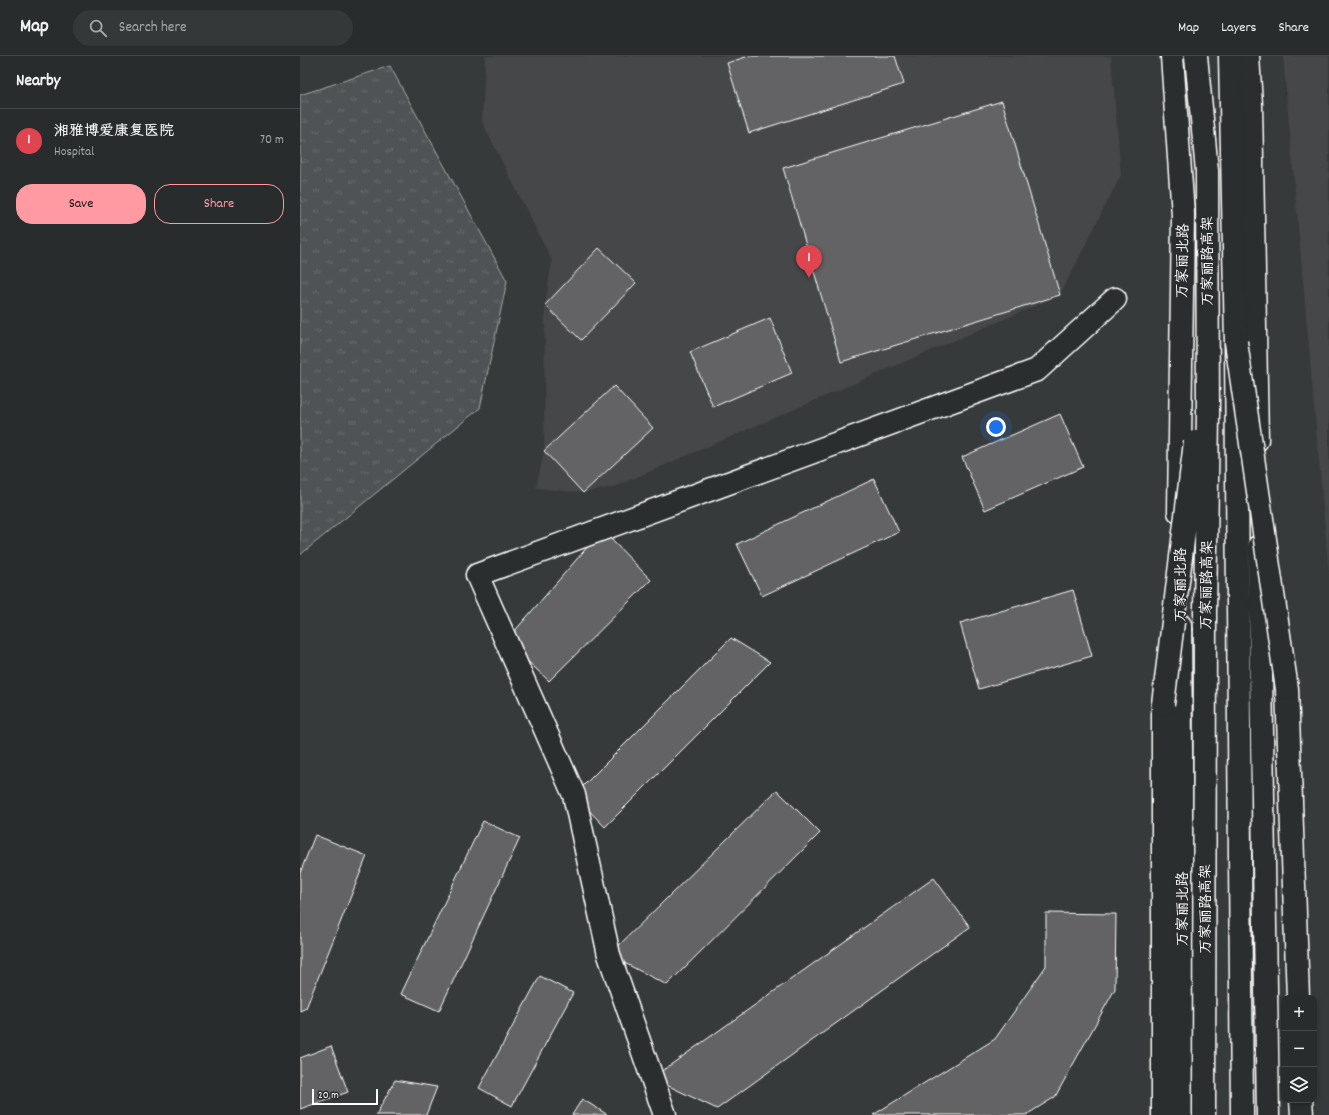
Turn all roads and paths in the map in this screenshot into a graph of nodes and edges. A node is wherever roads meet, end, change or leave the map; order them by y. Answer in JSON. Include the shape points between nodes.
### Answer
{"nodes":[{"id":1,"x":1172,"y":56,"type":"edge"},
{"id":2,"x":1196,"y":56,"type":"edge"},
{"id":3,"x":1230,"y":56,"type":"edge"},
{"id":4,"x":1248,"y":56,"type":"edge"},
{"id":5,"x":1115,"y":299,"type":"dead end"},
{"id":6,"x":1236,"y":342,"type":"junction"},
{"id":7,"x":1208,"y":344,"type":"junction"},
{"id":8,"x":1298,"y":995,"type":"edge"},
{"id":9,"x":1301,"y":1103,"type":"edge"},
{"id":10,"x":665,"y":1115,"type":"edge"},
{"id":11,"x":1163,"y":1115,"type":"edge"},
{"id":12,"x":1181,"y":1115,"type":"edge"},
{"id":13,"x":1204,"y":1115,"type":"edge"},
{"id":14,"x":1242,"y":1115,"type":"edge"},
{"id":15,"x":1268,"y":1115,"type":"edge"},
{"id":16,"x":1302,"y":1115,"type":"edge"}],
"edges":[{"from":1,"to":12,"type":"main road","name":"万家丽北路","via":[[1183,215],[1179,494],[1183,996]]},
{"from":2,"to":7,"type":"main road","name":"万家丽路高架","bridge":true,"via":[[1207,171]]},
{"from":3,"to":6,"type":"main road","name":"万家丽路高架"},
{"from":4,"to":15,"type":"main road","via":[[1252,105]]},
{"from":5,"to":10,"type":"main road","via":[[1038,370],[477,575],[574,794],[609,955]]},
{"from":6,"to":8,"type":"main road","bridge":true,"via":[[1288,689]]},
{"from":6,"to":14,"type":"main road","name":"万家丽路高架","bridge":true},
{"from":7,"to":11,"type":"main road","bridge":true,"via":[[1163,704]]},
{"from":7,"to":13,"type":"main road","name":"万家丽路高架","bridge":true},
{"from":9,"to":16,"type":"main road"}]}
